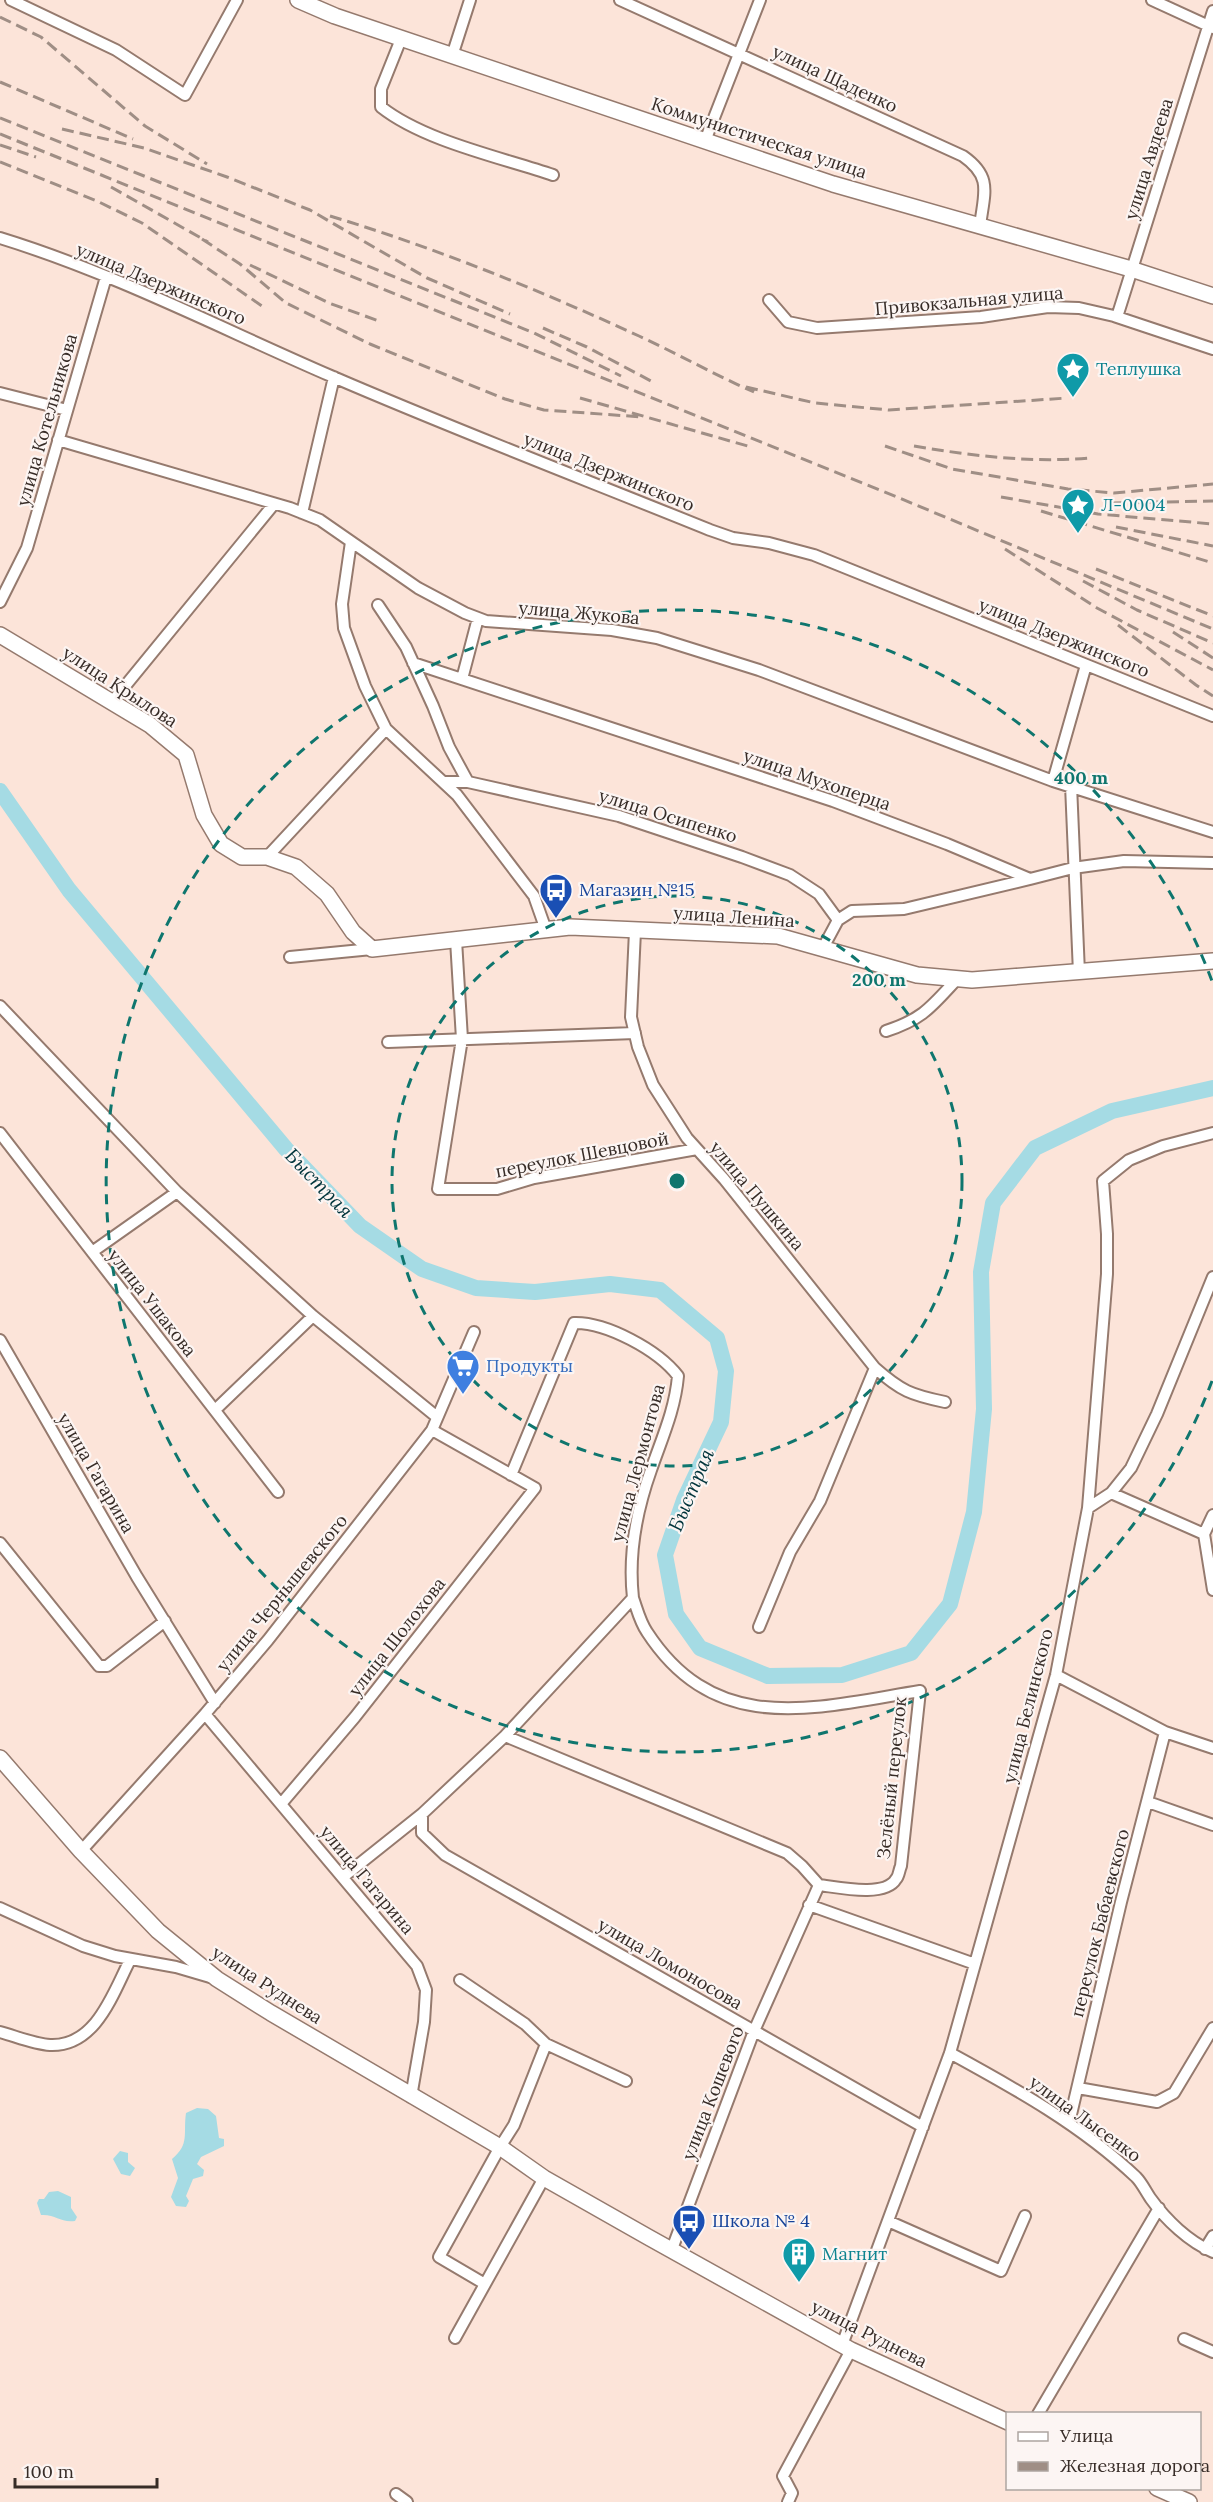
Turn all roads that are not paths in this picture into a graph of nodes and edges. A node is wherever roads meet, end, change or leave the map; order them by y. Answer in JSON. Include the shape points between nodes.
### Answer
{"nodes":[{"id":1,"x":11,"y":0,"type":"edge"},
{"id":2,"x":237,"y":0,"type":"edge"},
{"id":3,"x":298,"y":0,"type":"edge"},
{"id":4,"x":470,"y":0,"type":"edge"},
{"id":5,"x":620,"y":0,"type":"edge"},
{"id":6,"x":760,"y":0,"type":"edge"},
{"id":7,"x":1152,"y":0,"type":"edge"},
{"id":8,"x":1213,"y":10,"type":"edge"},
{"id":9,"x":1210,"y":27,"type":"edge"},
{"id":10,"x":401,"y":39,"type":"junction"},
{"id":11,"x":739,"y":53,"type":"junction"},
{"id":12,"x":452,"y":56,"type":"junction"},
{"id":13,"x":705,"y":141,"type":"junction"},
{"id":14,"x":554,"y":174,"type":"dead end"},
{"id":15,"x":980,"y":226,"type":"junction"},
{"id":16,"x":0,"y":238,"type":"edge"},
{"id":17,"x":1133,"y":269,"type":"junction"},
{"id":18,"x":106,"y":277,"type":"junction"},
{"id":19,"x":1213,"y":296,"type":"edge"},
{"id":20,"x":769,"y":300,"type":"dead end"},
{"id":21,"x":1117,"y":317,"type":"junction"},
{"id":22,"x":1213,"y":349,"type":"edge"},
{"id":23,"x":334,"y":377,"type":"junction"},
{"id":24,"x":0,"y":393,"type":"edge"},
{"id":25,"x":67,"y":410,"type":"junction"},
{"id":26,"x":58,"y":440,"type":"junction"},
{"id":27,"x":274,"y":504,"type":"junction"},
{"id":28,"x":302,"y":513,"type":"junction"},
{"id":29,"x":351,"y":542,"type":"junction"},
{"id":30,"x":0,"y":602,"type":"edge"},
{"id":31,"x":378,"y":605,"type":"dead end"},
{"id":32,"x":478,"y":618,"type":"junction"},
{"id":33,"x":0,"y":635,"type":"edge"},
{"id":34,"x":413,"y":663,"type":"junction"},
{"id":35,"x":1086,"y":665,"type":"junction"},
{"id":36,"x":462,"y":679,"type":"junction"},
{"id":37,"x":112,"y":702,"type":"junction"},
{"id":38,"x":1213,"y":716,"type":"edge"},
{"id":39,"x":387,"y":729,"type":"junction"},
{"id":40,"x":1053,"y":781,"type":"junction"},
{"id":41,"x":442,"y":782,"type":"junction"},
{"id":42,"x":468,"y":782,"type":"junction"},
{"id":43,"x":1071,"y":785,"type":"junction"},
{"id":44,"x":1213,"y":832,"type":"edge"},
{"id":45,"x":267,"y":857,"type":"junction"},
{"id":46,"x":1213,"y":863,"type":"edge"},
{"id":47,"x":1073,"y":868,"type":"junction"},
{"id":48,"x":1030,"y":879,"type":"junction"},
{"id":49,"x":838,"y":920,"type":"junction"},
{"id":50,"x":546,"y":930,"type":"junction"},
{"id":51,"x":635,"y":931,"type":"junction"},
{"id":52,"x":456,"y":940,"type":"junction"},
{"id":53,"x":823,"y":948,"type":"junction"},
{"id":54,"x":372,"y":949,"type":"junction"},
{"id":55,"x":290,"y":957,"type":"dead end"},
{"id":56,"x":1213,"y":961,"type":"edge"},
{"id":57,"x":1079,"y":972,"type":"junction"},
{"id":58,"x":957,"y":979,"type":"junction"},
{"id":59,"x":0,"y":1006,"type":"edge"},
{"id":60,"x":886,"y":1031,"type":"dead end"},
{"id":61,"x":634,"y":1033,"type":"junction"},
{"id":62,"x":462,"y":1039,"type":"junction"},
{"id":63,"x":388,"y":1042,"type":"dead end"},
{"id":64,"x":0,"y":1133,"type":"edge"},
{"id":65,"x":1213,"y":1133,"type":"edge"},
{"id":66,"x":697,"y":1149,"type":"junction"},
{"id":67,"x":177,"y":1192,"type":"junction"},
{"id":68,"x":92,"y":1252,"type":"junction"},
{"id":69,"x":1213,"y":1277,"type":"edge"},
{"id":70,"x":313,"y":1317,"type":"junction"},
{"id":71,"x":474,"y":1332,"type":"dead end"},
{"id":72,"x":0,"y":1340,"type":"edge"},
{"id":73,"x":875,"y":1368,"type":"junction"},
{"id":74,"x":945,"y":1402,"type":"dead end"},
{"id":75,"x":215,"y":1410,"type":"junction"},
{"id":76,"x":437,"y":1417,"type":"junction"},
{"id":77,"x":432,"y":1430,"type":"junction"},
{"id":78,"x":511,"y":1475,"type":"junction"},
{"id":79,"x":278,"y":1492,"type":"dead end"},
{"id":80,"x":1111,"y":1493,"type":"junction"},
{"id":81,"x":1088,"y":1508,"type":"junction"},
{"id":82,"x":1213,"y":1515,"type":"edge"},
{"id":83,"x":1204,"y":1534,"type":"junction"},
{"id":84,"x":0,"y":1543,"type":"edge"},
{"id":85,"x":1213,"y":1590,"type":"edge"},
{"id":86,"x":633,"y":1598,"type":"junction"},
{"id":87,"x":165,"y":1621,"type":"junction"},
{"id":88,"x":759,"y":1627,"type":"dead end"},
{"id":89,"x":1056,"y":1675,"type":"junction"},
{"id":90,"x":215,"y":1703,"type":"junction"},
{"id":91,"x":206,"y":1714,"type":"junction"},
{"id":92,"x":1165,"y":1732,"type":"junction"},
{"id":93,"x":505,"y":1736,"type":"junction"},
{"id":94,"x":1213,"y":1748,"type":"edge"},
{"id":95,"x":0,"y":1758,"type":"edge"},
{"id":96,"x":1148,"y":1802,"type":"junction"},
{"id":97,"x":281,"y":1804,"type":"junction"},
{"id":98,"x":422,"y":1814,"type":"junction"},
{"id":99,"x":1213,"y":1826,"type":"edge"},
{"id":100,"x":81,"y":1851,"type":"junction"},
{"id":101,"x":343,"y":1877,"type":"junction"},
{"id":102,"x":819,"y":1885,"type":"junction"},
{"id":103,"x":808,"y":1905,"type":"junction"},
{"id":104,"x":0,"y":1908,"type":"edge"},
{"id":105,"x":130,"y":1960,"type":"junction"},
{"id":106,"x":975,"y":1964,"type":"junction"},
{"id":107,"x":217,"y":1979,"type":"junction"},
{"id":108,"x":460,"y":1980,"type":"dead end"},
{"id":109,"x":1213,"y":2028,"type":"edge"},
{"id":110,"x":754,"y":2031,"type":"junction"},
{"id":111,"x":0,"y":2032,"type":"edge"},
{"id":112,"x":546,"y":2044,"type":"junction"},
{"id":113,"x":950,"y":2053,"type":"junction"},
{"id":114,"x":626,"y":2080,"type":"dead end"},
{"id":115,"x":1078,"y":2088,"type":"junction"},
{"id":116,"x":411,"y":2097,"type":"junction"},
{"id":117,"x":1069,"y":2123,"type":"junction"},
{"id":118,"x":923,"y":2127,"type":"junction"},
{"id":119,"x":500,"y":2147,"type":"junction"},
{"id":120,"x":544,"y":2178,"type":"junction"},
{"id":121,"x":1159,"y":2208,"type":"junction"},
{"id":122,"x":1025,"y":2216,"type":"dead end"},
{"id":123,"x":888,"y":2221,"type":"junction"},
{"id":124,"x":1213,"y":2236,"type":"edge"},
{"id":125,"x":672,"y":2249,"type":"junction"},
{"id":126,"x":1209,"y":2250,"type":"edge"},
{"id":127,"x":485,"y":2284,"type":"junction"},
{"id":128,"x":455,"y":2337,"type":"dead end"},
{"id":129,"x":1185,"y":2339,"type":"dead end"},
{"id":130,"x":847,"y":2348,"type":"junction"},
{"id":131,"x":1213,"y":2352,"type":"edge"},
{"id":132,"x":1039,"y":2412,"type":"edge"},
{"id":133,"x":1006,"y":2421,"type":"edge"},
{"id":134,"x":1162,"y":2490,"type":"edge"},
{"id":135,"x":396,"y":2494,"type":"dead end"},
{"id":136,"x":407,"y":2502,"type":"edge"},
{"id":137,"x":788,"y":2502,"type":"edge"},
{"id":138,"x":1189,"y":2502,"type":"edge"}],
"edges":[{"from":1,"to":2,"type":"street","via":[[116,50],[185,95]]},
{"from":3,"to":10,"type":"street","name":"Коммунистическая улица"},
{"from":4,"to":12,"type":"street"},
{"from":5,"to":11,"type":"street","name":"улица Щаденко"},
{"from":6,"to":11,"type":"street"},
{"from":7,"to":9,"type":"street"},
{"from":8,"to":9,"type":"street","name":"улица Авдеева"},
{"from":9,"to":17,"type":"street","name":"улица Авдеева"},
{"from":10,"to":12,"type":"street","name":"Коммунистическая улица"},
{"from":10,"to":14,"type":"street","via":[[381,89],[381,107],[421,132]]},
{"from":11,"to":13,"type":"street"},
{"from":11,"to":15,"type":"street","name":"улица Щаденко","via":[[978,166],[985,179]]},
{"from":12,"to":13,"type":"street","name":"Коммунистическая улица"},
{"from":13,"to":15,"type":"street","name":"Коммунистическая улица","via":[[833,184]]},
{"from":15,"to":17,"type":"street","name":"Коммунистическая улица"},
{"from":16,"to":18,"type":"street","name":"улица Дзержинского"},
{"from":17,"to":19,"type":"street","name":"Коммунистическая улица"},
{"from":17,"to":21,"type":"street","name":"улица Авдеева"},
{"from":18,"to":23,"type":"street","name":"улица Дзержинского"},
{"from":18,"to":25,"type":"street","name":"улица Котельникова"},
{"from":20,"to":21,"type":"street","name":"Привокзальная улица","via":[[788,322],[817,328],[959,319],[1048,307],[1079,308]]},
{"from":21,"to":22,"type":"street","name":"Привокзальная улица"},
{"from":23,"to":28,"type":"street"},
{"from":23,"to":35,"type":"street","name":"улица Дзержинского","via":[[710,530],[814,555]]},
{"from":24,"to":25,"type":"street"},
{"from":25,"to":26,"type":"street","name":"улица Котельникова"},
{"from":26,"to":27,"type":"street","name":"улица Жукова"},
{"from":26,"to":30,"type":"street","name":"улица Котельникова","via":[[27,548]]},
{"from":27,"to":28,"type":"street","name":"улица Жукова"},
{"from":27,"to":37,"type":"street"},
{"from":28,"to":29,"type":"street","name":"улица Жукова","via":[[320,520]]},
{"from":29,"to":32,"type":"street","name":"улица Жукова","via":[[418,588]]},
{"from":29,"to":39,"type":"street","via":[[342,604],[344,628],[365,686]]},
{"from":31,"to":34,"type":"street"},
{"from":32,"to":36,"type":"street"},
{"from":32,"to":40,"type":"street","name":"улица Жукова","via":[[657,638],[759,670]]},
{"from":33,"to":37,"type":"street","name":"улица Крылова"},
{"from":34,"to":36,"type":"street","name":"улица Мухоперца"},
{"from":34,"to":42,"type":"street","via":[[448,747]]},
{"from":35,"to":38,"type":"street","name":"улица Дзержинского"},
{"from":35,"to":40,"type":"street"},
{"from":36,"to":48,"type":"street","name":"улица Мухоперца","via":[[833,801]]},
{"from":37,"to":45,"type":"street","name":"улица Крылова","via":[[150,725],[186,754],[204,815],[221,844],[242,857]]},
{"from":39,"to":41,"type":"street"},
{"from":39,"to":45,"type":"street"},
{"from":40,"to":43,"type":"street","name":"улица Жукова"},
{"from":41,"to":42,"type":"street","name":"улица Осипенко"},
{"from":41,"to":50,"type":"street","via":[[457,795],[528,887]]},
{"from":42,"to":49,"type":"street","name":"улица Осипенко","via":[[619,816],[742,856],[790,875],[819,894]]},
{"from":43,"to":44,"type":"street","name":"улица Жукова"},
{"from":43,"to":47,"type":"street"},
{"from":45,"to":54,"type":"street","name":"улица Крылова","via":[[296,867],[327,894],[353,932]]},
{"from":46,"to":47,"type":"street","via":[[1124,861]]},
{"from":47,"to":48,"type":"street"},
{"from":47,"to":57,"type":"street"},
{"from":48,"to":49,"type":"street","via":[[904,909],[852,911]]},
{"from":49,"to":53,"type":"street"},
{"from":50,"to":51,"type":"street","name":"улица Ленина","via":[[570,927]]},
{"from":50,"to":52,"type":"street","name":"улица Ленина"},
{"from":51,"to":53,"type":"street","name":"улица Ленина","via":[[778,936]]},
{"from":51,"to":61,"type":"street","name":"улица Пушкина","via":[[631,1017]]},
{"from":52,"to":54,"type":"street","name":"улица Ленина"},
{"from":52,"to":62,"type":"street"},
{"from":53,"to":58,"type":"street","name":"улица Ленина","via":[[917,975]]},
{"from":54,"to":55,"type":"street","name":"улица Ленина"},
{"from":56,"to":57,"type":"street","name":"улица Ленина"},
{"from":57,"to":58,"type":"street","name":"улица Ленина"},
{"from":58,"to":60,"type":"street","via":[[928,1011],[909,1024]]},
{"from":59,"to":67,"type":"street"},
{"from":61,"to":62,"type":"street"},
{"from":61,"to":66,"type":"street","name":"улица Пушкина","via":[[653,1085]]},
{"from":62,"to":63,"type":"street"},
{"from":62,"to":66,"type":"street","name":"переулок Шевцовой","via":[[438,1189],[497,1190],[534,1178]]},
{"from":64,"to":68,"type":"street","name":"улица Ушакова"},
{"from":65,"to":81,"type":"street","name":"улица Белинского","via":[[1129,1160],[1103,1181],[1107,1274]]},
{"from":66,"to":73,"type":"street","name":"улица Пушкина"},
{"from":67,"to":68,"type":"street"},
{"from":67,"to":70,"type":"street"},
{"from":68,"to":75,"type":"street","name":"улица Ушакова"},
{"from":69,"to":80,"type":"street","via":[[1157,1414],[1131,1468]]},
{"from":70,"to":75,"type":"street"},
{"from":70,"to":76,"type":"street"},
{"from":71,"to":76,"type":"street","name":"улица Чернышевского"},
{"from":72,"to":87,"type":"street","name":"улица Гагарина"},
{"from":73,"to":74,"type":"street","name":"улица Пушкина","via":[[913,1396]]},
{"from":73,"to":88,"type":"street","via":[[820,1501],[790,1552]]},
{"from":75,"to":79,"type":"street","name":"улица Ушакова"},
{"from":76,"to":77,"type":"street","name":"улица Чернышевского"},
{"from":77,"to":78,"type":"street"},
{"from":77,"to":90,"type":"street","name":"улица Чернышевского"},
{"from":78,"to":86,"type":"street","name":"улица Лермонтова","via":[[574,1323],[606,1329],[653,1352],[669,1365],[678,1376],[676,1395],[632,1539]]},
{"from":78,"to":97,"type":"street","name":"улица Шолохова","via":[[535,1488],[355,1717]]},
{"from":80,"to":81,"type":"street"},
{"from":80,"to":83,"type":"street"},
{"from":81,"to":89,"type":"street","name":"улица Белинского"},
{"from":82,"to":83,"type":"street"},
{"from":83,"to":85,"type":"street"},
{"from":84,"to":87,"type":"street","via":[[99,1666],[107,1666]]},
{"from":86,"to":93,"type":"street"},
{"from":86,"to":102,"type":"street","name":"Зелёный переулок","via":[[645,1630],[672,1664],[693,1683],[720,1696],[775,1709],[826,1706],[920,1691],[901,1866],[896,1880],[885,1888],[872,1890]]},
{"from":87,"to":90,"type":"street","name":"улица Гагарина"},
{"from":89,"to":92,"type":"street"},
{"from":89,"to":106,"type":"street","name":"улица Белинского"},
{"from":90,"to":91,"type":"street","name":"улица Чернышевского"},
{"from":91,"to":97,"type":"street","name":"улица Гагарина"},
{"from":91,"to":100,"type":"street","name":"улица Чернышевского"},
{"from":92,"to":94,"type":"street"},
{"from":92,"to":96,"type":"street","name":"переулок Бабаевского"},
{"from":93,"to":98,"type":"street"},
{"from":93,"to":102,"type":"street","via":[[787,1853]]},
{"from":95,"to":100,"type":"street","name":"улица Руднева"},
{"from":96,"to":99,"type":"street"},
{"from":96,"to":115,"type":"street","name":"переулок Бабаевского"},
{"from":97,"to":101,"type":"street","name":"улица Гагарина"},
{"from":98,"to":101,"type":"street"},
{"from":98,"to":110,"type":"street","name":"улица Ломоносова","via":[[422,1833],[445,1855]]},
{"from":100,"to":107,"type":"street","name":"улица Руднева","via":[[158,1930]]},
{"from":101,"to":116,"type":"street","name":"улица Гагарина","via":[[423,1977],[423,2022]]},
{"from":102,"to":103,"type":"street","name":"улица Кошевого"},
{"from":103,"to":106,"type":"street"},
{"from":103,"to":110,"type":"street","name":"улица Кошевого"},
{"from":104,"to":105,"type":"street","via":[[83,1946]]},
{"from":105,"to":107,"type":"street"},
{"from":105,"to":111,"type":"street","via":[[98,2021],[76,2041],[50,2045]]},
{"from":106,"to":113,"type":"street","name":"улица Белинского"},
{"from":107,"to":116,"type":"street","name":"улица Руднева"},
{"from":108,"to":112,"type":"street","via":[[525,2024]]},
{"from":109,"to":115,"type":"street","via":[[1174,2093],[1157,2102]]},
{"from":110,"to":118,"type":"street","name":"улица Ломоносова"},
{"from":110,"to":125,"type":"street","name":"улица Кошевого"},
{"from":112,"to":114,"type":"street"},
{"from":112,"to":119,"type":"street","via":[[514,2125]]},
{"from":113,"to":117,"type":"street","name":"улица Лысенко","via":[[1038,2101]]},
{"from":113,"to":118,"type":"street","name":"улица Белинского"},
{"from":115,"to":117,"type":"street","name":"переулок Бабаевского"},
{"from":116,"to":119,"type":"street","name":"улица Руднева"},
{"from":117,"to":121,"type":"street","name":"улица Лысенко","via":[[1137,2178]]},
{"from":118,"to":123,"type":"street","name":"улица Белинского"},
{"from":119,"to":120,"type":"street","name":"улица Руднева"},
{"from":119,"to":127,"type":"street","via":[[440,2257]]},
{"from":120,"to":125,"type":"street","name":"улица Руднева"},
{"from":120,"to":127,"type":"street"},
{"from":121,"to":126,"type":"street","name":"улица Лысенко","via":[[1176,2227]]},
{"from":121,"to":132,"type":"street"},
{"from":122,"to":123,"type":"street","via":[[1001,2271]]},
{"from":123,"to":130,"type":"street","name":"улица Белинского"},
{"from":124,"to":126,"type":"street"},
{"from":125,"to":130,"type":"street","name":"улица Руднева"},
{"from":127,"to":128,"type":"street"},
{"from":129,"to":131,"type":"street"},
{"from":130,"to":133,"type":"street","name":"улица Руднева"},
{"from":130,"to":137,"type":"street","name":"улица Белинского","via":[[783,2476],[792,2493]]},
{"from":134,"to":138,"type":"street"},
{"from":135,"to":136,"type":"street"}]}
